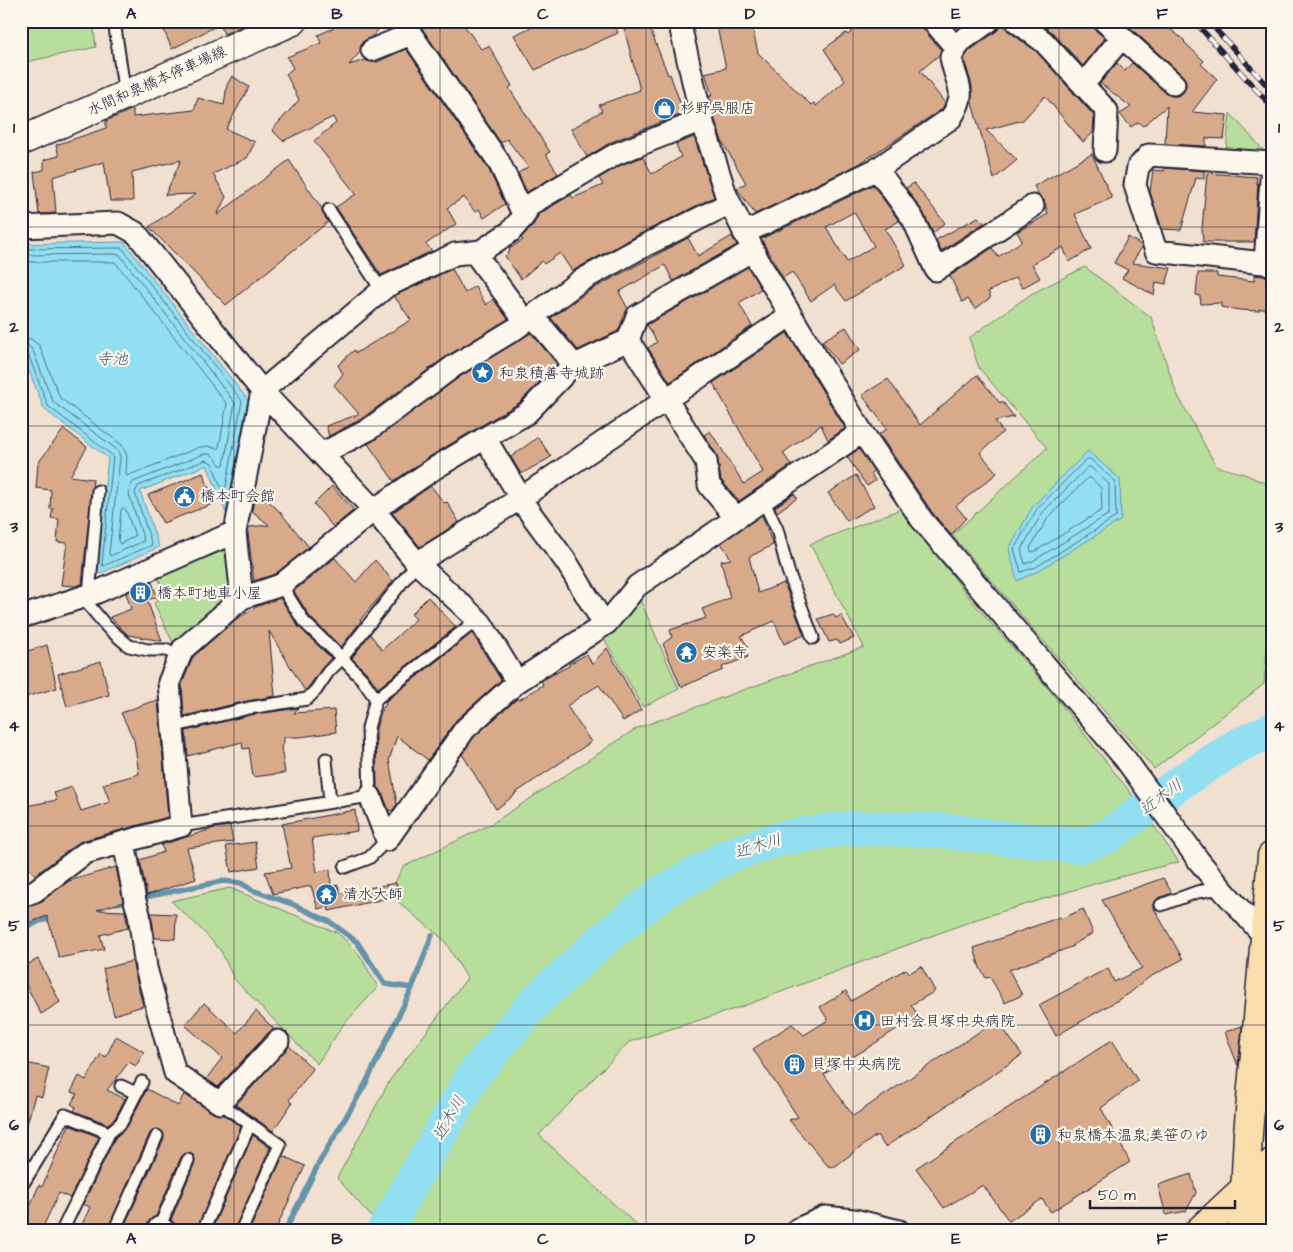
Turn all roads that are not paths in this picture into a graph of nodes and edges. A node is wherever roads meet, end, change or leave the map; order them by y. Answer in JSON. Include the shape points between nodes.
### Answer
{"nodes":[{"id":1,"x":114,"y":21,"type":"edge"},
{"id":2,"x":293,"y":21,"type":"edge"},
{"id":3,"x":679,"y":21,"type":"edge"},
{"id":4,"x":933,"y":21,"type":"edge"},
{"id":5,"x":989,"y":21,"type":"edge"},
{"id":6,"x":1016,"y":21,"type":"edge"},
{"id":7,"x":1104,"y":21,"type":"edge"},
{"id":8,"x":407,"y":28,"type":"edge"},
{"id":9,"x":1122,"y":37,"type":"junction"},
{"id":10,"x":956,"y":48,"type":"junction"},
{"id":11,"x":372,"y":50,"type":"dead end"},
{"id":12,"x":1174,"y":84,"type":"dead end"},
{"id":13,"x":1084,"y":85,"type":"junction"},
{"id":14,"x":125,"y":95,"type":"junction"},
{"id":15,"x":702,"y":120,"type":"junction"},
{"id":16,"x":21,"y":141,"type":"edge"},
{"id":17,"x":1104,"y":151,"type":"dead end"},
{"id":18,"x":1272,"y":164,"type":"edge"},
{"id":19,"x":877,"y":169,"type":"junction"},
{"id":20,"x":730,"y":203,"type":"junction"},
{"id":21,"x":1033,"y":206,"type":"dead end"},
{"id":22,"x":329,"y":210,"type":"dead end"},
{"id":23,"x":524,"y":216,"type":"junction"},
{"id":24,"x":21,"y":226,"type":"edge"},
{"id":25,"x":748,"y":241,"type":"junction"},
{"id":26,"x":474,"y":252,"type":"junction"},
{"id":27,"x":1269,"y":263,"type":"edge"},
{"id":28,"x":382,"y":291,"type":"junction"},
{"id":29,"x":791,"y":315,"type":"junction"},
{"id":30,"x":529,"y":319,"type":"junction"},
{"id":31,"x":628,"y":340,"type":"junction"},
{"id":32,"x":574,"y":366,"type":"junction"},
{"id":33,"x":262,"y":391,"type":"junction"},
{"id":34,"x":666,"y":399,"type":"junction"},
{"id":35,"x":862,"y":432,"type":"junction"},
{"id":36,"x":485,"y":438,"type":"junction"},
{"id":37,"x":321,"y":454,"type":"junction"},
{"id":38,"x":98,"y":491,"type":"dead end"},
{"id":39,"x":521,"y":498,"type":"junction"},
{"id":40,"x":763,"y":500,"type":"junction"},
{"id":41,"x":374,"y":510,"type":"junction"},
{"id":42,"x":736,"y":518,"type":"junction"},
{"id":43,"x":235,"y":532,"type":"junction"},
{"id":44,"x":417,"y":563,"type":"junction"},
{"id":45,"x":281,"y":584,"type":"junction"},
{"id":46,"x":86,"y":596,"type":"junction"},
{"id":47,"x":242,"y":598,"type":"junction"},
{"id":48,"x":21,"y":617,"type":"edge"},
{"id":49,"x":477,"y":620,"type":"junction"},
{"id":50,"x":604,"y":624,"type":"junction"},
{"id":51,"x":813,"y":638,"type":"dead end"},
{"id":52,"x":342,"y":658,"type":"junction"},
{"id":53,"x":179,"y":659,"type":"junction"},
{"id":54,"x":517,"y":682,"type":"junction"},
{"id":55,"x":376,"y":699,"type":"junction"},
{"id":56,"x":172,"y":727,"type":"junction"},
{"id":57,"x":326,"y":759,"type":"dead end"},
{"id":58,"x":370,"y":796,"type":"junction"},
{"id":59,"x":330,"y":802,"type":"junction"},
{"id":60,"x":181,"y":826,"type":"junction"},
{"id":61,"x":387,"y":840,"type":"junction"},
{"id":62,"x":124,"y":842,"type":"junction"},
{"id":63,"x":1272,"y":856,"type":"edge"},
{"id":64,"x":345,"y":868,"type":"dead end"},
{"id":65,"x":1221,"y":888,"type":"junction"},
{"id":66,"x":21,"y":896,"type":"edge"},
{"id":67,"x":1161,"y":905,"type":"dead end"},
{"id":68,"x":1268,"y":920,"type":"edge"},
{"id":69,"x":278,"y":1041,"type":"dead end"},
{"id":70,"x":121,"y":1086,"type":"dead end"},
{"id":71,"x":220,"y":1103,"type":"junction"},
{"id":72,"x":250,"y":1124,"type":"junction"},
{"id":73,"x":109,"y":1133,"type":"junction"},
{"id":74,"x":157,"y":1136,"type":"dead end"},
{"id":75,"x":188,"y":1160,"type":"dead end"},
{"id":76,"x":1272,"y":1163,"type":"edge"},
{"id":77,"x":21,"y":1184,"type":"edge"},
{"id":78,"x":1245,"y":1186,"type":"junction"},
{"id":79,"x":1272,"y":1199,"type":"edge"},
{"id":80,"x":161,"y":1230,"type":"edge"},
{"id":81,"x":1242,"y":1230,"type":"edge"},
{"id":82,"x":62,"y":1231,"type":"edge"},
{"id":83,"x":114,"y":1231,"type":"edge"},
{"id":84,"x":203,"y":1231,"type":"edge"},
{"id":85,"x":241,"y":1231,"type":"edge"},
{"id":86,"x":799,"y":1231,"type":"edge"},
{"id":87,"x":899,"y":1231,"type":"edge"},
{"id":88,"x":1199,"y":1231,"type":"edge"}],
"edges":[{"from":1,"to":14,"type":"lane"},
{"from":2,"to":14,"type":"main road","name":"水間和泉橋本停車場線"},
{"from":3,"to":15,"type":"street"},
{"from":4,"to":10,"type":"street"},
{"from":5,"to":10,"type":"street"},
{"from":6,"to":13,"type":"street","via":[[1044,42]]},
{"from":7,"to":9,"type":"street"},
{"from":8,"to":11,"type":"street"},
{"from":8,"to":23,"type":"street","via":[[499,162]]},
{"from":9,"to":12,"type":"street"},
{"from":9,"to":13,"type":"street"},
{"from":10,"to":19,"type":"street","via":[[951,57],[962,94],[951,118]]},
{"from":13,"to":17,"type":"street","via":[[1108,111]]},
{"from":14,"to":16,"type":"main road","name":"水間和泉橋本停車場線"},
{"from":15,"to":20,"type":"street"},
{"from":15,"to":23,"type":"street","via":[[616,154],[529,205]]},
{"from":18,"to":27,"type":"street"},
{"from":18,"to":27,"type":"street","via":[[1148,155],[1138,167],[1135,185],[1156,251]]},
{"from":19,"to":21,"type":"street","via":[[913,219],[936,270]]},
{"from":19,"to":25,"type":"street"},
{"from":20,"to":25,"type":"street"},
{"from":20,"to":30,"type":"street","via":[[580,281]]},
{"from":22,"to":28,"type":"lane"},
{"from":23,"to":26,"type":"street","via":[[510,232],[481,251]]},
{"from":24,"to":33,"type":"street","via":[[118,223],[136,233]]},
{"from":25,"to":29,"type":"street"},
{"from":25,"to":31,"type":"street","via":[[637,316]]},
{"from":26,"to":28,"type":"street","via":[[455,254]]},
{"from":26,"to":30,"type":"street"},
{"from":28,"to":33,"type":"street"},
{"from":29,"to":34,"type":"street"},
{"from":29,"to":35,"type":"street"},
{"from":30,"to":32,"type":"street"},
{"from":30,"to":37,"type":"street","via":[[454,366],[368,430]]},
{"from":31,"to":32,"type":"street"},
{"from":31,"to":34,"type":"street"},
{"from":32,"to":36,"type":"street","via":[[527,413]]},
{"from":33,"to":37,"type":"street"},
{"from":33,"to":43,"type":"street"},
{"from":34,"to":39,"type":"street"},
{"from":34,"to":42,"type":"street","via":[[706,461],[709,485]]},
{"from":35,"to":40,"type":"street"},
{"from":35,"to":65,"type":"street","via":[[922,520],[1126,760]]},
{"from":36,"to":39,"type":"street"},
{"from":36,"to":41,"type":"street"},
{"from":37,"to":41,"type":"street"},
{"from":38,"to":46,"type":"lane"},
{"from":39,"to":44,"type":"street"},
{"from":39,"to":50,"type":"street","via":[[567,563]]},
{"from":40,"to":42,"type":"street"},
{"from":40,"to":51,"type":"lane","via":[[777,529],[788,571]]},
{"from":41,"to":44,"type":"street"},
{"from":41,"to":45,"type":"street"},
{"from":42,"to":50,"type":"street","via":[[637,586]]},
{"from":43,"to":46,"type":"street"},
{"from":43,"to":47,"type":"street"},
{"from":44,"to":49,"type":"street"},
{"from":44,"to":52,"type":"lane"},
{"from":45,"to":47,"type":"street"},
{"from":45,"to":52,"type":"lane","via":[[304,622]]},
{"from":46,"to":48,"type":"street"},
{"from":46,"to":53,"type":"lane","via":[[107,626],[129,646],[168,650]]},
{"from":47,"to":53,"type":"street","via":[[183,649]]},
{"from":49,"to":54,"type":"street"},
{"from":49,"to":55,"type":"lane"},
{"from":50,"to":54,"type":"street"},
{"from":52,"to":55,"type":"lane"},
{"from":52,"to":56,"type":"lane","via":[[306,699],[249,708]]},
{"from":53,"to":56,"type":"street","via":[[170,682]]},
{"from":54,"to":61,"type":"street","via":[[465,729]]},
{"from":55,"to":58,"type":"lane","via":[[368,728]]},
{"from":56,"to":60,"type":"street"},
{"from":57,"to":59,"type":"lane"},
{"from":58,"to":59,"type":"lane"},
{"from":58,"to":61,"type":"street"},
{"from":59,"to":60,"type":"lane"},
{"from":60,"to":62,"type":"street"},
{"from":61,"to":64,"type":"lane","via":[[369,858]]},
{"from":62,"to":66,"type":"street","via":[[85,853],[35,890]]},
{"from":62,"to":71,"type":"street","via":[[146,968],[175,1073]]},
{"from":63,"to":68,"type":"main road"},
{"from":65,"to":67,"type":"lane","via":[[1196,892]]},
{"from":65,"to":68,"type":"street"},
{"from":68,"to":78,"type":"main road"},
{"from":69,"to":71,"type":"street"},
{"from":70,"to":73,"type":"lane","via":[[139,1087],[121,1123]]},
{"from":71,"to":72,"type":"lane"},
{"from":72,"to":84,"type":"lane"},
{"from":72,"to":85,"type":"lane","via":[[280,1145]]},
{"from":73,"to":77,"type":"lane","via":[[65,1115]]},
{"from":73,"to":82,"type":"lane"},
{"from":74,"to":83,"type":"lane"},
{"from":75,"to":80,"type":"lane"},
{"from":76,"to":78,"type":"main road"},
{"from":78,"to":81,"type":"main road"},
{"from":78,"to":88,"type":"main road"},
{"from":79,"to":81,"type":"main road"},
{"from":86,"to":87,"type":"street","via":[[825,1217]]}]}
